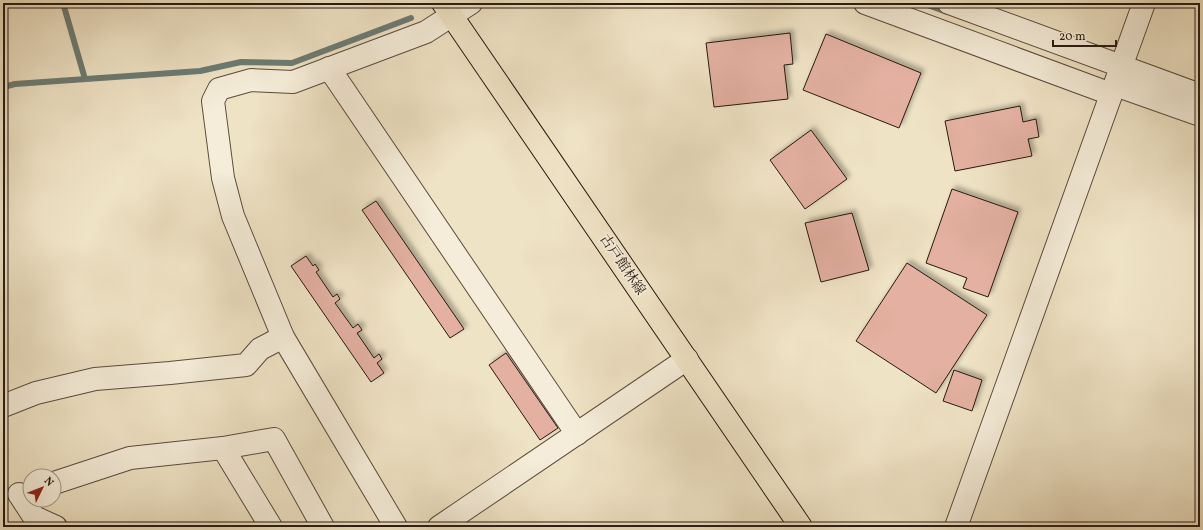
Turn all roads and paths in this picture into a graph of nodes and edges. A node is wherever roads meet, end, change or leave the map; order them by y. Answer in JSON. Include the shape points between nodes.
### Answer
{"nodes":[{"id":1,"x":471,"y":3,"type":"edge"},
{"id":2,"x":866,"y":3,"type":"edge"},
{"id":3,"x":949,"y":3,"type":"edge"},
{"id":4,"x":1144,"y":3,"type":"edge"},
{"id":5,"x":447,"y":9,"type":"edge"},
{"id":6,"x":329,"y":68,"type":"junction"},
{"id":7,"x":1116,"y":82,"type":"junction"},
{"id":8,"x":1200,"y":95,"type":"edge"},
{"id":9,"x":1200,"y":115,"type":"edge"},
{"id":10,"x":283,"y":337,"type":"junction"},
{"id":11,"x":687,"y":359,"type":"junction"},
{"id":12,"x":3,"y":406,"type":"edge"},
{"id":13,"x":577,"y":434,"type":"junction"},
{"id":14,"x":223,"y":448,"type":"junction"},
{"id":15,"x":62,"y":479,"type":"edge"},
{"id":16,"x":17,"y":496,"type":"edge"},
{"id":17,"x":56,"y":527,"type":"edge"},
{"id":18,"x":271,"y":527,"type":"edge"},
{"id":19,"x":323,"y":527,"type":"edge"},
{"id":20,"x":396,"y":527,"type":"edge"},
{"id":21,"x":439,"y":527,"type":"edge"},
{"id":22,"x":801,"y":527,"type":"edge"},
{"id":23,"x":956,"y":527,"type":"edge"}],
"edges":[{"from":1,"to":5,"type":"street"},
{"from":2,"to":7,"type":"street"},
{"from":3,"to":7,"type":"street"},
{"from":4,"to":7,"type":"street"},
{"from":5,"to":6,"type":"street","via":[[426,32]]},
{"from":5,"to":11,"type":"main road","name":"古戸館林線"},
{"from":6,"to":10,"type":"street","via":[[293,82],[251,80],[219,89],[213,101],[223,178],[233,216]]},
{"from":6,"to":13,"type":"street"},
{"from":7,"to":8,"type":"street"},
{"from":7,"to":9,"type":"street"},
{"from":7,"to":23,"type":"street"},
{"from":10,"to":12,"type":"street","via":[[260,349],[246,365],[95,379],[36,393]]},
{"from":10,"to":20,"type":"street"},
{"from":11,"to":13,"type":"street"},
{"from":11,"to":22,"type":"main road","name":"古戸館林線"},
{"from":13,"to":21,"type":"street"},
{"from":14,"to":15,"type":"street","via":[[130,458]]},
{"from":14,"to":18,"type":"street"},
{"from":14,"to":19,"type":"street","via":[[274,440]]},
{"from":16,"to":17,"type":"street","via":[[34,517]]}]}
